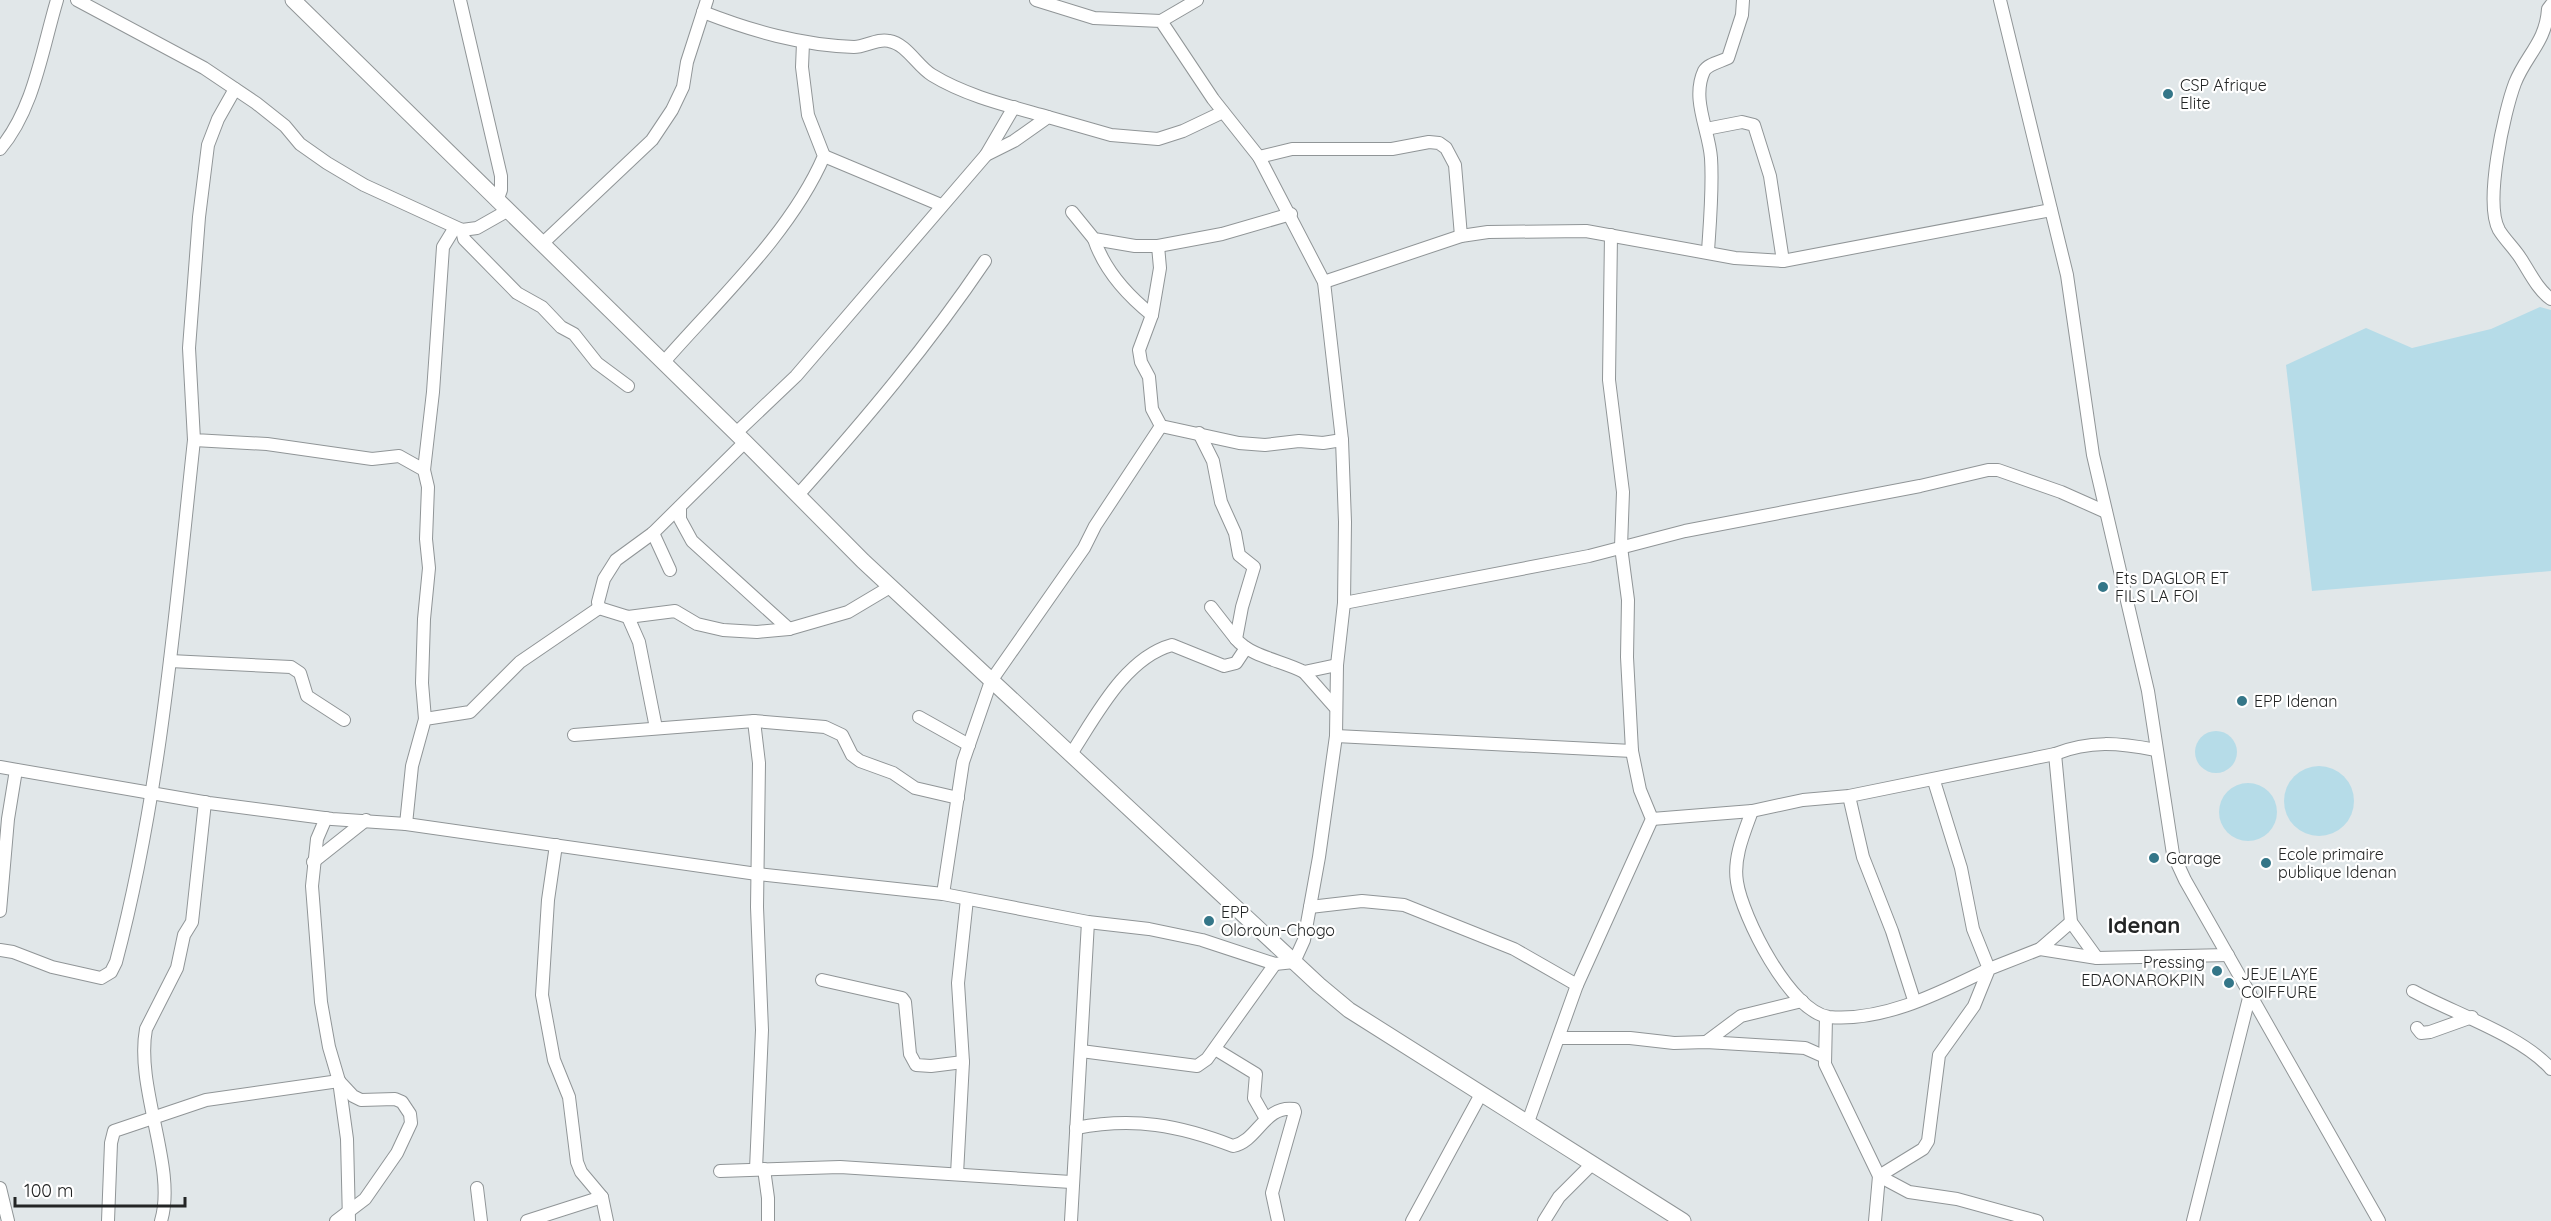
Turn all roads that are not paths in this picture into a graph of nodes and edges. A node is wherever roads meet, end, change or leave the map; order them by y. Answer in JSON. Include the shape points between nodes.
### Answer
{"nodes":[{"id":1,"x":57,"y":0,"type":"edge"},
{"id":2,"x":78,"y":0,"type":"edge"},
{"id":3,"x":292,"y":0,"type":"edge"},
{"id":4,"x":459,"y":0,"type":"edge"},
{"id":5,"x":1036,"y":0,"type":"edge"},
{"id":6,"x":1197,"y":0,"type":"edge"},
{"id":7,"x":1743,"y":0,"type":"edge"},
{"id":8,"x":2000,"y":0,"type":"edge"},
{"id":9,"x":2551,"y":5,"type":"edge"},
{"id":10,"x":705,"y":6,"type":"edge"},
{"id":11,"x":1161,"y":21,"type":"junction"},
{"id":12,"x":803,"y":43,"type":"junction"},
{"id":13,"x":235,"y":89,"type":"junction"},
{"id":14,"x":1014,"y":107,"type":"junction"},
{"id":15,"x":1223,"y":112,"type":"junction"},
{"id":16,"x":1048,"y":117,"type":"junction"},
{"id":17,"x":1706,"y":129,"type":"junction"},
{"id":18,"x":0,"y":149,"type":"edge"},
{"id":19,"x":986,"y":155,"type":"junction"},
{"id":20,"x":824,"y":156,"type":"junction"},
{"id":21,"x":1258,"y":157,"type":"junction"},
{"id":22,"x":941,"y":205,"type":"junction"},
{"id":23,"x":502,"y":206,"type":"junction"},
{"id":24,"x":2051,"y":210,"type":"junction"},
{"id":25,"x":1072,"y":212,"type":"dead end"},
{"id":26,"x":1290,"y":214,"type":"junction"},
{"id":27,"x":458,"y":230,"type":"junction"},
{"id":28,"x":1611,"y":235,"type":"junction"},
{"id":29,"x":1461,"y":236,"type":"junction"},
{"id":30,"x":1094,"y":239,"type":"junction"},
{"id":31,"x":543,"y":243,"type":"junction"},
{"id":32,"x":1158,"y":246,"type":"junction"},
{"id":33,"x":1708,"y":251,"type":"junction"},
{"id":34,"x":985,"y":261,"type":"dead end"},
{"id":35,"x":1783,"y":261,"type":"junction"},
{"id":36,"x":1324,"y":282,"type":"junction"},
{"id":37,"x":2551,"y":299,"type":"edge"},
{"id":38,"x":1152,"y":315,"type":"junction"},
{"id":39,"x":663,"y":363,"type":"junction"},
{"id":40,"x":628,"y":386,"type":"dead end"},
{"id":41,"x":1161,"y":426,"type":"junction"},
{"id":42,"x":1199,"y":433,"type":"junction"},
{"id":43,"x":741,"y":437,"type":"junction"},
{"id":44,"x":194,"y":440,"type":"junction"},
{"id":45,"x":1342,"y":440,"type":"junction"},
{"id":46,"x":424,"y":470,"type":"junction"},
{"id":47,"x":798,"y":495,"type":"junction"},
{"id":48,"x":680,"y":507,"type":"junction"},
{"id":49,"x":2106,"y":512,"type":"junction"},
{"id":50,"x":653,"y":533,"type":"junction"},
{"id":51,"x":1622,"y":548,"type":"junction"},
{"id":52,"x":670,"y":570,"type":"dead end"},
{"id":53,"x":891,"y":587,"type":"junction"},
{"id":54,"x":1344,"y":603,"type":"junction"},
{"id":55,"x":1211,"y":607,"type":"dead end"},
{"id":56,"x":599,"y":608,"type":"junction"},
{"id":57,"x":628,"y":617,"type":"junction"},
{"id":58,"x":789,"y":629,"type":"junction"},
{"id":59,"x":1236,"y":639,"type":"junction"},
{"id":60,"x":1246,"y":648,"type":"junction"},
{"id":61,"x":170,"y":662,"type":"junction"},
{"id":62,"x":1336,"y":665,"type":"junction"},
{"id":63,"x":1304,"y":672,"type":"junction"},
{"id":64,"x":991,"y":681,"type":"junction"},
{"id":65,"x":1334,"y":706,"type":"junction"},
{"id":66,"x":919,"y":717,"type":"dead end"},
{"id":67,"x":426,"y":719,"type":"junction"},
{"id":68,"x":344,"y":720,"type":"dead end"},
{"id":69,"x":754,"y":721,"type":"junction"},
{"id":70,"x":656,"y":728,"type":"junction"},
{"id":71,"x":573,"y":735,"type":"dead end"},
{"id":72,"x":1336,"y":736,"type":"junction"},
{"id":73,"x":969,"y":746,"type":"junction"},
{"id":74,"x":2156,"y":750,"type":"junction"},
{"id":75,"x":1632,"y":751,"type":"junction"},
{"id":76,"x":1071,"y":754,"type":"junction"},
{"id":77,"x":2055,"y":754,"type":"junction"},
{"id":78,"x":0,"y":767,"type":"edge"},
{"id":79,"x":16,"y":770,"type":"junction"},
{"id":80,"x":1934,"y":781,"type":"junction"},
{"id":81,"x":152,"y":793,"type":"junction"},
{"id":82,"x":1849,"y":796,"type":"junction"},
{"id":83,"x":958,"y":798,"type":"junction"},
{"id":84,"x":205,"y":802,"type":"junction"},
{"id":85,"x":1752,"y":811,"type":"junction"},
{"id":86,"x":326,"y":818,"type":"junction"},
{"id":87,"x":1652,"y":819,"type":"junction"},
{"id":88,"x":366,"y":820,"type":"junction"},
{"id":89,"x":406,"y":824,"type":"junction"},
{"id":90,"x":556,"y":845,"type":"junction"},
{"id":91,"x":313,"y":862,"type":"junction"},
{"id":92,"x":757,"y":874,"type":"junction"},
{"id":93,"x":944,"y":894,"type":"junction"},
{"id":94,"x":967,"y":899,"type":"junction"},
{"id":95,"x":1310,"y":907,"type":"junction"},
{"id":96,"x":0,"y":911,"type":"edge"},
{"id":97,"x":1088,"y":922,"type":"junction"},
{"id":98,"x":2071,"y":922,"type":"junction"},
{"id":99,"x":2040,"y":948,"type":"junction"},
{"id":100,"x":0,"y":951,"type":"edge"},
{"id":101,"x":2228,"y":955,"type":"junction"},
{"id":102,"x":2097,"y":958,"type":"junction"},
{"id":103,"x":1294,"y":962,"type":"junction"},
{"id":104,"x":1275,"y":964,"type":"junction"},
{"id":105,"x":1989,"y":969,"type":"junction"},
{"id":106,"x":822,"y":980,"type":"dead end"},
{"id":107,"x":1577,"y":985,"type":"junction"},
{"id":108,"x":2414,"y":991,"type":"dead end"},
{"id":109,"x":2250,"y":994,"type":"junction"},
{"id":110,"x":1914,"y":1000,"type":"junction"},
{"id":111,"x":1802,"y":1001,"type":"junction"},
{"id":112,"x":1826,"y":1017,"type":"junction"},
{"id":113,"x":2472,"y":1017,"type":"junction"},
{"id":114,"x":2416,"y":1028,"type":"dead end"},
{"id":115,"x":1560,"y":1038,"type":"junction"},
{"id":116,"x":1706,"y":1042,"type":"junction"},
{"id":117,"x":1215,"y":1048,"type":"junction"},
{"id":118,"x":1081,"y":1051,"type":"junction"},
{"id":119,"x":1823,"y":1056,"type":"junction"},
{"id":120,"x":963,"y":1062,"type":"junction"},
{"id":121,"x":2551,"y":1069,"type":"edge"},
{"id":122,"x":339,"y":1081,"type":"junction"},
{"id":123,"x":1481,"y":1094,"type":"junction"},
{"id":124,"x":152,"y":1118,"type":"junction"},
{"id":125,"x":1266,"y":1119,"type":"junction"},
{"id":126,"x":1528,"y":1122,"type":"junction"},
{"id":127,"x":1076,"y":1128,"type":"junction"},
{"id":128,"x":1592,"y":1164,"type":"junction"},
{"id":129,"x":760,"y":1169,"type":"junction"},
{"id":130,"x":720,"y":1171,"type":"dead end"},
{"id":131,"x":957,"y":1174,"type":"junction"},
{"id":132,"x":1879,"y":1176,"type":"junction"},
{"id":133,"x":1071,"y":1182,"type":"junction"},
{"id":134,"x":0,"y":1188,"type":"edge"},
{"id":135,"x":477,"y":1188,"type":"dead end"},
{"id":136,"x":602,"y":1197,"type":"junction"},
{"id":137,"x":348,"y":1215,"type":"edge"},
{"id":138,"x":8,"y":1221,"type":"edge"},
{"id":139,"x":108,"y":1221,"type":"edge"},
{"id":140,"x":161,"y":1221,"type":"edge"},
{"id":141,"x":336,"y":1221,"type":"edge"},
{"id":142,"x":481,"y":1221,"type":"edge"},
{"id":143,"x":527,"y":1221,"type":"edge"},
{"id":144,"x":607,"y":1221,"type":"edge"},
{"id":145,"x":768,"y":1221,"type":"edge"},
{"id":146,"x":1071,"y":1221,"type":"edge"},
{"id":147,"x":1278,"y":1221,"type":"edge"},
{"id":148,"x":1412,"y":1221,"type":"edge"},
{"id":149,"x":1544,"y":1221,"type":"edge"},
{"id":150,"x":1683,"y":1221,"type":"edge"},
{"id":151,"x":1875,"y":1221,"type":"edge"},
{"id":152,"x":2037,"y":1221,"type":"edge"},
{"id":153,"x":2193,"y":1221,"type":"edge"},
{"id":154,"x":2379,"y":1221,"type":"edge"}],
"edges":[{"from":1,"to":18,"type":"street","via":[[26,105]]},
{"from":2,"to":13,"type":"street"},
{"from":3,"to":23,"type":"street"},
{"from":4,"to":23,"type":"street","via":[[501,176]]},
{"from":5,"to":11,"type":"street","via":[[1094,18]]},
{"from":6,"to":11,"type":"street"},
{"from":7,"to":17,"type":"street","via":[[1728,58],[1703,73],[1700,110]]},
{"from":8,"to":24,"type":"street"},
{"from":9,"to":37,"type":"street","via":[[2540,42],[2516,82],[2504,118],[2496,154],[2494,206],[2498,229]]},
{"from":10,"to":12,"type":"street","via":[[753,31]]},
{"from":10,"to":31,"type":"street","via":[[683,87],[652,140]]},
{"from":11,"to":15,"type":"street"},
{"from":12,"to":14,"type":"street","via":[[856,47],[889,40],[931,75]]},
{"from":12,"to":20,"type":"street","via":[[808,116]]},
{"from":13,"to":27,"type":"street","via":[[327,163]]},
{"from":13,"to":44,"type":"street","via":[[208,146],[189,348]]},
{"from":14,"to":16,"type":"street"},
{"from":14,"to":19,"type":"street"},
{"from":15,"to":16,"type":"street","via":[[1158,140],[1111,135]]},
{"from":15,"to":21,"type":"street"},
{"from":16,"to":19,"type":"street"},
{"from":17,"to":33,"type":"street","via":[[1711,158]]},
{"from":17,"to":35,"type":"street","via":[[1742,122],[1755,127],[1770,176]]},
{"from":19,"to":22,"type":"street"},
{"from":20,"to":22,"type":"street"},
{"from":20,"to":39,"type":"street","via":[[786,220]]},
{"from":21,"to":26,"type":"street"},
{"from":21,"to":29,"type":"street","via":[[1292,149],[1392,149],[1439,143],[1455,165]]},
{"from":22,"to":43,"type":"street"},
{"from":23,"to":27,"type":"street","via":[[477,228]]},
{"from":23,"to":31,"type":"street"},
{"from":24,"to":35,"type":"street"},
{"from":24,"to":49,"type":"street","via":[[2067,275],[2082,395]]},
{"from":25,"to":30,"type":"street"},
{"from":26,"to":32,"type":"street","via":[[1222,234]]},
{"from":26,"to":36,"type":"street"},
{"from":27,"to":40,"type":"street","via":[[517,293],[542,307],[561,327],[574,334],[597,363]]},
{"from":27,"to":46,"type":"street","via":[[443,247]]},
{"from":28,"to":29,"type":"street","via":[[1586,231]]},
{"from":28,"to":33,"type":"street"},
{"from":28,"to":51,"type":"street","via":[[1609,380],[1623,492]]},
{"from":29,"to":36,"type":"street"},
{"from":30,"to":32,"type":"street"},
{"from":30,"to":38,"type":"street","via":[[1126,292]]},
{"from":31,"to":39,"type":"street"},
{"from":32,"to":38,"type":"street","via":[[1160,268]]},
{"from":33,"to":35,"type":"street","via":[[1735,258]]},
{"from":34,"to":47,"type":"street","via":[[896,384]]},
{"from":36,"to":45,"type":"street"},
{"from":38,"to":41,"type":"street","via":[[1139,350],[1140,362],[1149,377],[1152,409]]},
{"from":39,"to":43,"type":"street"},
{"from":41,"to":42,"type":"street"},
{"from":41,"to":64,"type":"street","via":[[1084,548]]},
{"from":42,"to":45,"type":"street","via":[[1265,445]]},
{"from":42,"to":59,"type":"street","via":[[1213,461],[1221,502],[1235,533],[1239,555],[1254,567]]},
{"from":43,"to":47,"type":"street"},
{"from":43,"to":48,"type":"street"},
{"from":44,"to":46,"type":"street","via":[[267,444],[372,459],[399,456]]},
{"from":44,"to":61,"type":"street"},
{"from":45,"to":54,"type":"street"},
{"from":46,"to":67,"type":"street","via":[[428,488],[429,568],[422,683]]},
{"from":47,"to":53,"type":"street"},
{"from":48,"to":50,"type":"street"},
{"from":48,"to":58,"type":"street","via":[[680,519],[692,541]]},
{"from":49,"to":51,"type":"street","via":[[2061,492],[1988,470],[1686,531]]},
{"from":49,"to":74,"type":"street","via":[[2148,691]]},
{"from":50,"to":52,"type":"street"},
{"from":50,"to":56,"type":"street","via":[[609,569]]},
{"from":51,"to":54,"type":"street"},
{"from":51,"to":75,"type":"street","via":[[1628,600]]},
{"from":53,"to":58,"type":"street","via":[[848,612]]},
{"from":53,"to":64,"type":"street"},
{"from":54,"to":62,"type":"street"},
{"from":55,"to":59,"type":"street"},
{"from":56,"to":57,"type":"street"},
{"from":56,"to":67,"type":"street","via":[[520,662],[470,712]]},
{"from":57,"to":58,"type":"street","via":[[675,611],[697,624],[723,630]]},
{"from":57,"to":70,"type":"street","via":[[639,642]]},
{"from":59,"to":60,"type":"street"},
{"from":60,"to":63,"type":"street"},
{"from":60,"to":76,"type":"street","via":[[1236,663],[1224,666],[1172,645],[1152,654],[1112,690]]},
{"from":61,"to":68,"type":"street","via":[[291,667],[300,673],[307,696]]},
{"from":61,"to":81,"type":"street"},
{"from":62,"to":63,"type":"street"},
{"from":62,"to":65,"type":"street"},
{"from":63,"to":65,"type":"street"},
{"from":64,"to":73,"type":"street"},
{"from":64,"to":76,"type":"street"},
{"from":65,"to":72,"type":"street"},
{"from":66,"to":73,"type":"street"},
{"from":67,"to":89,"type":"street","via":[[412,766]]},
{"from":69,"to":70,"type":"street"},
{"from":69,"to":83,"type":"street","via":[[825,727],[846,740],[852,755],[860,761],[893,773],[915,788]]},
{"from":69,"to":92,"type":"street","via":[[759,763]]},
{"from":70,"to":71,"type":"street"},
{"from":72,"to":75,"type":"street"},
{"from":72,"to":95,"type":"street"},
{"from":73,"to":83,"type":"street"},
{"from":74,"to":77,"type":"street","via":[[2101,742],[2077,745]]},
{"from":74,"to":101,"type":"street","via":[[2173,854]]},
{"from":75,"to":87,"type":"street","via":[[1640,790]]},
{"from":76,"to":103,"type":"street"},
{"from":77,"to":80,"type":"street"},
{"from":77,"to":98,"type":"street"},
{"from":78,"to":79,"type":"street"},
{"from":79,"to":81,"type":"street"},
{"from":79,"to":96,"type":"street"},
{"from":80,"to":82,"type":"street"},
{"from":80,"to":105,"type":"street","via":[[1961,868],[1973,929]]},
{"from":81,"to":84,"type":"street"},
{"from":81,"to":100,"type":"street","via":[[130,909],[111,972],[101,978]]},
{"from":82,"to":85,"type":"street","via":[[1803,800]]},
{"from":82,"to":110,"type":"street","via":[[1863,858]]},
{"from":83,"to":93,"type":"street"},
{"from":84,"to":86,"type":"street"},
{"from":84,"to":124,"type":"street","via":[[192,921],[184,935],[177,968],[144,1039]]},
{"from":85,"to":87,"type":"street"},
{"from":85,"to":111,"type":"street","via":[[1737,861],[1742,901],[1770,961]]},
{"from":86,"to":88,"type":"street"},
{"from":86,"to":91,"type":"street"},
{"from":87,"to":107,"type":"street"},
{"from":88,"to":89,"type":"street"},
{"from":88,"to":91,"type":"street"},
{"from":89,"to":90,"type":"street"},
{"from":90,"to":92,"type":"street"},
{"from":90,"to":136,"type":"street","via":[[542,995],[554,1060],[569,1097],[577,1162]]},
{"from":91,"to":122,"type":"street","via":[[321,1002]]},
{"from":92,"to":93,"type":"street"},
{"from":92,"to":129,"type":"street","via":[[762,1030]]},
{"from":93,"to":94,"type":"street"},
{"from":94,"to":97,"type":"street"},
{"from":94,"to":120,"type":"street","via":[[958,983]]},
{"from":95,"to":103,"type":"street","via":[[1304,940]]},
{"from":95,"to":107,"type":"street","via":[[1362,901],[1404,905],[1514,950]]},
{"from":97,"to":104,"type":"street","via":[[1202,940]]},
{"from":97,"to":118,"type":"street"},
{"from":98,"to":99,"type":"street"},
{"from":98,"to":102,"type":"street"},
{"from":99,"to":102,"type":"street"},
{"from":99,"to":105,"type":"street"},
{"from":101,"to":102,"type":"street"},
{"from":101,"to":109,"type":"street"},
{"from":103,"to":104,"type":"street"},
{"from":103,"to":123,"type":"street","via":[[1349,1010]]},
{"from":104,"to":117,"type":"street"},
{"from":105,"to":110,"type":"street"},
{"from":105,"to":132,"type":"street","via":[[1974,1006],[1939,1055],[1929,1141],[1923,1149]]},
{"from":106,"to":120,"type":"street","via":[[902,998],[910,1054],[916,1065]]},
{"from":107,"to":115,"type":"street"},
{"from":108,"to":113,"type":"street"},
{"from":109,"to":153,"type":"street"},
{"from":109,"to":154,"type":"street"},
{"from":110,"to":112,"type":"street","via":[[1890,1011]]},
{"from":111,"to":112,"type":"street"},
{"from":111,"to":116,"type":"street","via":[[1741,1016]]},
{"from":112,"to":119,"type":"street"},
{"from":113,"to":114,"type":"street","via":[[2430,1032],[2421,1033]]},
{"from":113,"to":121,"type":"street"},
{"from":115,"to":116,"type":"street"},
{"from":115,"to":126,"type":"street"},
{"from":116,"to":119,"type":"street","via":[[1805,1048]]},
{"from":117,"to":118,"type":"street","via":[[1197,1066]]},
{"from":117,"to":125,"type":"street","via":[[1256,1074],[1254,1098]]},
{"from":118,"to":127,"type":"street"},
{"from":119,"to":132,"type":"street"},
{"from":120,"to":131,"type":"street"},
{"from":122,"to":124,"type":"street","via":[[206,1100]]},
{"from":122,"to":137,"type":"street","via":[[347,1138]]},
{"from":122,"to":137,"type":"street","via":[[361,1100],[395,1099],[407,1106],[411,1124],[397,1153],[365,1199]]},
{"from":123,"to":126,"type":"street"},
{"from":123,"to":148,"type":"street"},
{"from":124,"to":139,"type":"street","via":[[114,1131]]},
{"from":124,"to":140,"type":"street","via":[[162,1173]]},
{"from":125,"to":127,"type":"street","via":[[1244,1141],[1233,1146],[1162,1124],[1111,1122]]},
{"from":125,"to":147,"type":"street","via":[[1281,1110],[1291,1108],[1295,1112],[1272,1193]]},
{"from":126,"to":128,"type":"street"},
{"from":127,"to":133,"type":"street"},
{"from":128,"to":149,"type":"street","via":[[1559,1197]]},
{"from":128,"to":150,"type":"street"},
{"from":129,"to":130,"type":"street"},
{"from":129,"to":131,"type":"street","via":[[840,1167]]},
{"from":129,"to":145,"type":"street","via":[[768,1198]]},
{"from":131,"to":133,"type":"street"},
{"from":132,"to":151,"type":"street"},
{"from":132,"to":152,"type":"street","via":[[1909,1192],[1957,1199]]},
{"from":133,"to":146,"type":"street"},
{"from":134,"to":138,"type":"street"},
{"from":135,"to":142,"type":"street"},
{"from":136,"to":143,"type":"street"},
{"from":136,"to":144,"type":"street"},
{"from":137,"to":141,"type":"street"}]}
